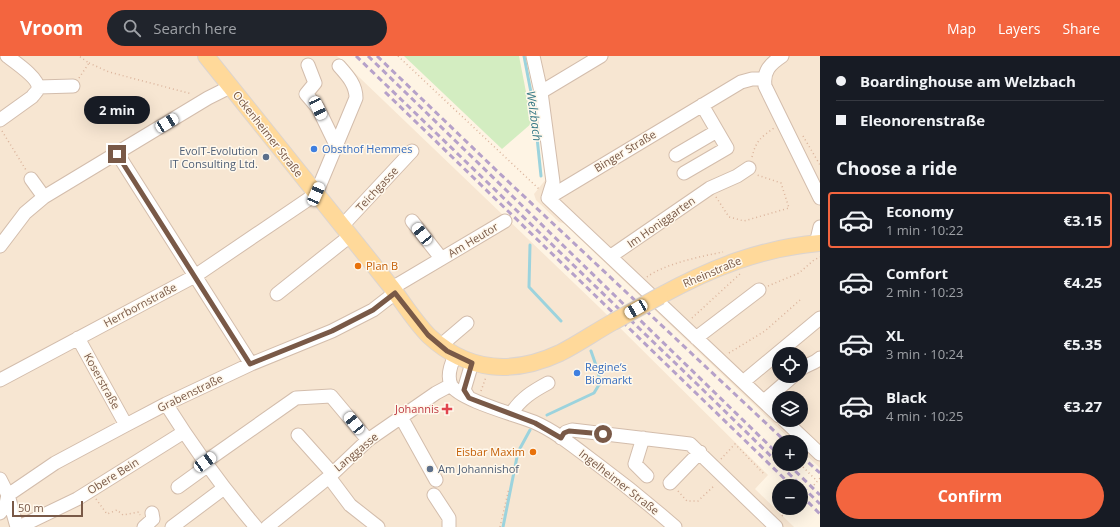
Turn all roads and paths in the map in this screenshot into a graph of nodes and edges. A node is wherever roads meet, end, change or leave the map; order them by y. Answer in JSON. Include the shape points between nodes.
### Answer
{"nodes":[{"id":1,"x":7,"y":56,"type":"edge"},
{"id":2,"x":79,"y":56,"type":"edge"},
{"id":3,"x":206,"y":56,"type":"edge"},
{"id":4,"x":398,"y":56,"type":"edge"},
{"id":5,"x":533,"y":56,"type":"edge"},
{"id":6,"x":601,"y":56,"type":"edge"},
{"id":7,"x":782,"y":56,"type":"edge"},
{"id":8,"x":583,"y":61,"type":"edge"},
{"id":9,"x":89,"y":63,"type":"junction"},
{"id":10,"x":308,"y":65,"type":"dead end"},
{"id":11,"x":339,"y":66,"type":"dead end"},
{"id":12,"x":764,"y":79,"type":"junction"},
{"id":13,"x":73,"y":86,"type":"joint"},
{"id":14,"x":230,"y":86,"type":"junction"},
{"id":15,"x":38,"y":87,"type":"junction"},
{"id":16,"x":541,"y":92,"type":"junction"},
{"id":17,"x":208,"y":98,"type":"junction"},
{"id":18,"x":702,"y":105,"type":"junction"},
{"id":19,"x":0,"y":120,"type":"edge"},
{"id":20,"x":782,"y":122,"type":"junction"},
{"id":21,"x":0,"y":127,"type":"edge"},
{"id":22,"x":717,"y":131,"type":"junction"},
{"id":23,"x":336,"y":145,"type":"junction"},
{"id":24,"x":412,"y":152,"type":"dead end"},
{"id":25,"x":117,"y":154,"type":"junction"},
{"id":26,"x":676,"y":155,"type":"dead end"},
{"id":27,"x":749,"y":168,"type":"junction"},
{"id":28,"x":684,"y":173,"type":"dead end"},
{"id":29,"x":31,"y":179,"type":"joint"},
{"id":30,"x":710,"y":188,"type":"junction"},
{"id":31,"x":316,"y":194,"type":"junction"},
{"id":32,"x":44,"y":198,"type":"junction"},
{"id":33,"x":548,"y":198,"type":"junction"},
{"id":34,"x":820,"y":198,"type":"edge"},
{"id":35,"x":412,"y":221,"type":"dead end"},
{"id":36,"x":505,"y":221,"type":"dead end"},
{"id":37,"x":820,"y":227,"type":"edge"},
{"id":38,"x":346,"y":231,"type":"junction"},
{"id":39,"x":0,"y":246,"type":"edge"},
{"id":40,"x":819,"y":248,"type":"edge"},
{"id":41,"x":724,"y":252,"type":"dead end"},
{"id":42,"x":611,"y":256,"type":"junction"},
{"id":43,"x":751,"y":256,"type":"junction"},
{"id":44,"x":442,"y":258,"type":"junction"},
{"id":45,"x":195,"y":276,"type":"junction"},
{"id":46,"x":639,"y":284,"type":"junction"},
{"id":47,"x":394,"y":290,"type":"junction"},
{"id":48,"x":759,"y":290,"type":"joint"},
{"id":49,"x":277,"y":294,"type":"dead end"},
{"id":50,"x":800,"y":300,"type":"dead end"},
{"id":51,"x":820,"y":318,"type":"edge"},
{"id":52,"x":613,"y":322,"type":"joint"},
{"id":53,"x":467,"y":323,"type":"dead end"},
{"id":54,"x":683,"y":326,"type":"junction"},
{"id":55,"x":78,"y":338,"type":"junction"},
{"id":56,"x":696,"y":338,"type":"junction"},
{"id":57,"x":440,"y":346,"type":"junction"},
{"id":58,"x":455,"y":356,"type":"junction"},
{"id":59,"x":820,"y":358,"type":"edge"},
{"id":60,"x":719,"y":359,"type":"junction"},
{"id":61,"x":472,"y":363,"type":"junction"},
{"id":62,"x":250,"y":364,"type":"junction"},
{"id":63,"x":808,"y":365,"type":"edge"},
{"id":64,"x":490,"y":366,"type":"junction"},
{"id":65,"x":0,"y":380,"type":"edge"},
{"id":66,"x":742,"y":382,"type":"junction"},
{"id":67,"x":548,"y":383,"type":"dead end"},
{"id":68,"x":785,"y":383,"type":"edge"},
{"id":69,"x":451,"y":385,"type":"junction"},
{"id":70,"x":473,"y":400,"type":"junction"},
{"id":71,"x":764,"y":401,"type":"junction"},
{"id":72,"x":166,"y":404,"type":"junction"},
{"id":73,"x":772,"y":409,"type":"edge"},
{"id":74,"x":511,"y":414,"type":"junction"},
{"id":75,"x":401,"y":417,"type":"junction"},
{"id":76,"x":126,"y":425,"type":"junction"},
{"id":77,"x":791,"y":427,"type":"edge"},
{"id":78,"x":184,"y":432,"type":"junction"},
{"id":79,"x":298,"y":435,"type":"dead end"},
{"id":80,"x":561,"y":438,"type":"junction"},
{"id":81,"x":643,"y":438,"type":"junction"},
{"id":82,"x":368,"y":440,"type":"junction"},
{"id":83,"x":700,"y":452,"type":"junction"},
{"id":84,"x":820,"y":454,"type":"edge"},
{"id":85,"x":206,"y":464,"type":"junction"},
{"id":86,"x":714,"y":466,"type":"junction"},
{"id":87,"x":807,"y":471,"type":"edge"},
{"id":88,"x":330,"y":475,"type":"junction"},
{"id":89,"x":765,"y":475,"type":"dead end"},
{"id":90,"x":647,"y":476,"type":"dead end"},
{"id":91,"x":724,"y":476,"type":"junction"},
{"id":92,"x":820,"y":478,"type":"edge"},
{"id":93,"x":0,"y":479,"type":"edge"},
{"id":94,"x":436,"y":480,"type":"dead end"},
{"id":95,"x":818,"y":481,"type":"junction"},
{"id":96,"x":670,"y":483,"type":"joint"},
{"id":97,"x":814,"y":485,"type":"dead end"},
{"id":98,"x":178,"y":487,"type":"dead end"},
{"id":99,"x":224,"y":488,"type":"junction"},
{"id":100,"x":509,"y":488,"type":"dead end"},
{"id":101,"x":90,"y":491,"type":"junction"},
{"id":102,"x":8,"y":495,"type":"junction"},
{"id":103,"x":434,"y":495,"type":"dead end"},
{"id":104,"x":0,"y":513,"type":"edge"},
{"id":105,"x":152,"y":513,"type":"dead end"},
{"id":106,"x":144,"y":526,"type":"edge"},
{"id":107,"x":18,"y":527,"type":"edge"},
{"id":108,"x":172,"y":527,"type":"edge"},
{"id":109,"x":256,"y":527,"type":"edge"},
{"id":110,"x":267,"y":527,"type":"edge"},
{"id":111,"x":378,"y":527,"type":"edge"},
{"id":112,"x":449,"y":527,"type":"edge"},
{"id":113,"x":500,"y":527,"type":"edge"},
{"id":114,"x":675,"y":527,"type":"edge"},
{"id":115,"x":776,"y":527,"type":"edge"}],
"edges":[{"from":1,"to":15,"type":"street","via":[[37,81]]},
{"from":2,"to":9,"type":"path"},
{"from":3,"to":14,"type":"main road","name":"Ockenheimer Straße"},
{"from":4,"to":33,"type":"path"},
{"from":5,"to":16,"type":"street"},
{"from":6,"to":8,"type":"street"},
{"from":7,"to":12,"type":"street","via":[[769,65]]},
{"from":8,"to":16,"type":"street"},
{"from":9,"to":13,"type":"path"},
{"from":9,"to":17,"type":"path","via":[[108,72]]},
{"from":10,"to":23,"type":"street","via":[[315,83],[306,94],[318,108]]},
{"from":11,"to":23,"type":"street","via":[[348,76],[356,92],[356,98]]},
{"from":12,"to":18,"type":"street","name":"Binger Straße","via":[[741,82]]},
{"from":12,"to":20,"type":"street","via":[[766,91]]},
{"from":13,"to":15,"type":"street"},
{"from":14,"to":17,"type":"street"},
{"from":14,"to":31,"type":"main road","name":"Ockenheimer Straße"},
{"from":15,"to":19,"type":"street","via":[[32,97]]},
{"from":16,"to":33,"type":"street","via":[[553,182]]},
{"from":17,"to":25,"type":"street"},
{"from":18,"to":22,"type":"street"},
{"from":18,"to":33,"type":"street","name":"Binger Straße"},
{"from":20,"to":27,"type":"path","via":[[760,138],[755,145]]},
{"from":20,"to":34,"type":"street"},
{"from":21,"to":29,"type":"path"},
{"from":22,"to":26,"type":"street"},
{"from":22,"to":28,"type":"street","via":[[727,148]]},
{"from":23,"to":31,"type":"street"},
{"from":24,"to":38,"type":"street","name":"Teichgasse"},
{"from":25,"to":32,"type":"street"},
{"from":25,"to":45,"type":"street"},
{"from":27,"to":30,"type":"street","name":"Im Honiggarten"},
{"from":27,"to":30,"type":"path","via":[[758,177],[781,183],[789,208],[744,221],[729,217]]},
{"from":29,"to":32,"type":"street"},
{"from":30,"to":42,"type":"street","name":"Im Honiggarten"},
{"from":31,"to":38,"type":"main road","name":"Ockenheimer Straße"},
{"from":31,"to":45,"type":"street","name":"Herrbornstraße"},
{"from":32,"to":39,"type":"street","via":[[25,212]]},
{"from":33,"to":42,"type":"street"},
{"from":35,"to":44,"type":"street","name":"Am Heutor"},
{"from":36,"to":44,"type":"street","name":"Am Heutor"},
{"from":37,"to":40,"type":"street"},
{"from":38,"to":47,"type":"main road","name":"Ockenheimer Straße"},
{"from":38,"to":49,"type":"street","name":"Teichgasse"},
{"from":40,"to":43,"type":"main road","name":"Rheinstraße","via":[[786,247]]},
{"from":40,"to":48,"type":"path","via":[[814,260],[799,273]]},
{"from":41,"to":46,"type":"path","via":[[681,262],[653,272]]},
{"from":42,"to":46,"type":"street"},
{"from":43,"to":52,"type":"main road","name":"Rheinstraße","bridge":true,"via":[[701,275]]},
{"from":43,"to":54,"type":"path","via":[[747,267]]},
{"from":44,"to":47,"type":"street","name":"Am Heutor"},
{"from":45,"to":55,"type":"street","name":"Herrbornstraße"},
{"from":45,"to":62,"type":"street"},
{"from":46,"to":54,"type":"street"},
{"from":47,"to":57,"type":"main road","name":"Ockenheimer Straße","via":[[416,321]]},
{"from":47,"to":62,"type":"street","name":"Grabenstraße","via":[[373,310],[332,331]]},
{"from":48,"to":56,"type":"street"},
{"from":50,"to":60,"type":"path","via":[[765,331]]},
{"from":51,"to":66,"type":"street"},
{"from":52,"to":64,"type":"main road","name":"Ockenheimer Straße","via":[[550,357],[521,365]]},
{"from":53,"to":57,"type":"street"},
{"from":54,"to":56,"type":"street"},
{"from":55,"to":65,"type":"street","name":"Herrbornstraße"},
{"from":55,"to":76,"type":"street","name":"Koserstraße"},
{"from":56,"to":60,"type":"street"},
{"from":57,"to":58,"type":"main road","name":"Ockenheimer Straße"},
{"from":58,"to":61,"type":"main road","name":"Ockenheimer Straße"},
{"from":58,"to":69,"type":"street","via":[[451,366]]},
{"from":59,"to":63,"type":"street","via":[[814,364]]},
{"from":60,"to":66,"type":"street"},
{"from":61,"to":64,"type":"main road","name":"Ockenheimer Straße"},
{"from":61,"to":70,"type":"street","via":[[464,390]]},
{"from":62,"to":72,"type":"street","name":"Grabenstraße"},
{"from":64,"to":70,"type":"path"},
{"from":66,"to":71,"type":"street"},
{"from":67,"to":74,"type":"street","via":[[521,401]]},
{"from":68,"to":71,"type":"street"},
{"from":69,"to":70,"type":"street","name":"Ingelheimer Straße"},
{"from":69,"to":75,"type":"street","name":"Langgasse"},
{"from":70,"to":74,"type":"street","name":"Ingelheimer Straße"},
{"from":71,"to":73,"type":"street"},
{"from":72,"to":76,"type":"street","name":"Grabenstraße"},
{"from":72,"to":78,"type":"street"},
{"from":74,"to":80,"type":"street","name":"Ingelheimer Straße","via":[[535,423]]},
{"from":75,"to":82,"type":"street","name":"Langgasse"},
{"from":75,"to":94,"type":"street"},
{"from":76,"to":102,"type":"street","name":"Grabenstraße","via":[[55,463]]},
{"from":77,"to":84,"type":"street"},
{"from":78,"to":85,"type":"street"},
{"from":78,"to":101,"type":"street","name":"Obere Bein"},
{"from":79,"to":88,"type":"street"},
{"from":80,"to":81,"type":"street","via":[[572,430]]},
{"from":80,"to":114,"type":"street","name":"Ingelheimer Straße"},
{"from":81,"to":83,"type":"street","via":[[690,444]]},
{"from":81,"to":90,"type":"street","via":[[635,464]]},
{"from":82,"to":85,"type":"street","via":[[331,396],[296,398]]},
{"from":82,"to":88,"type":"street","name":"Langgasse"},
{"from":83,"to":86,"type":"street"},
{"from":83,"to":96,"type":"street"},
{"from":85,"to":98,"type":"street"},
{"from":85,"to":99,"type":"street"},
{"from":86,"to":89,"type":"path","via":[[735,444]]},
{"from":86,"to":91,"type":"street"},
{"from":87,"to":95,"type":"path"},
{"from":88,"to":110,"type":"street","name":"Langgasse"},
{"from":88,"to":111,"type":"street","via":[[350,505]]},
{"from":91,"to":96,"type":"path","via":[[698,501],[687,501]]},
{"from":91,"to":115,"type":"street"},
{"from":92,"to":95,"type":"path"},
{"from":93,"to":102,"type":"street"},
{"from":95,"to":97,"type":"path"},
{"from":99,"to":108,"type":"street"},
{"from":99,"to":109,"type":"street"},
{"from":100,"to":113,"type":"path"},
{"from":101,"to":106,"type":"path","via":[[107,514],[118,510],[123,515],[139,512]]},
{"from":101,"to":107,"type":"street","name":"Obere Bein"},
{"from":102,"to":104,"type":"street"},
{"from":102,"to":107,"type":"street"},
{"from":103,"to":112,"type":"street","via":[[449,518]]},
{"from":105,"to":106,"type":"street","via":[[153,519]]}]}
